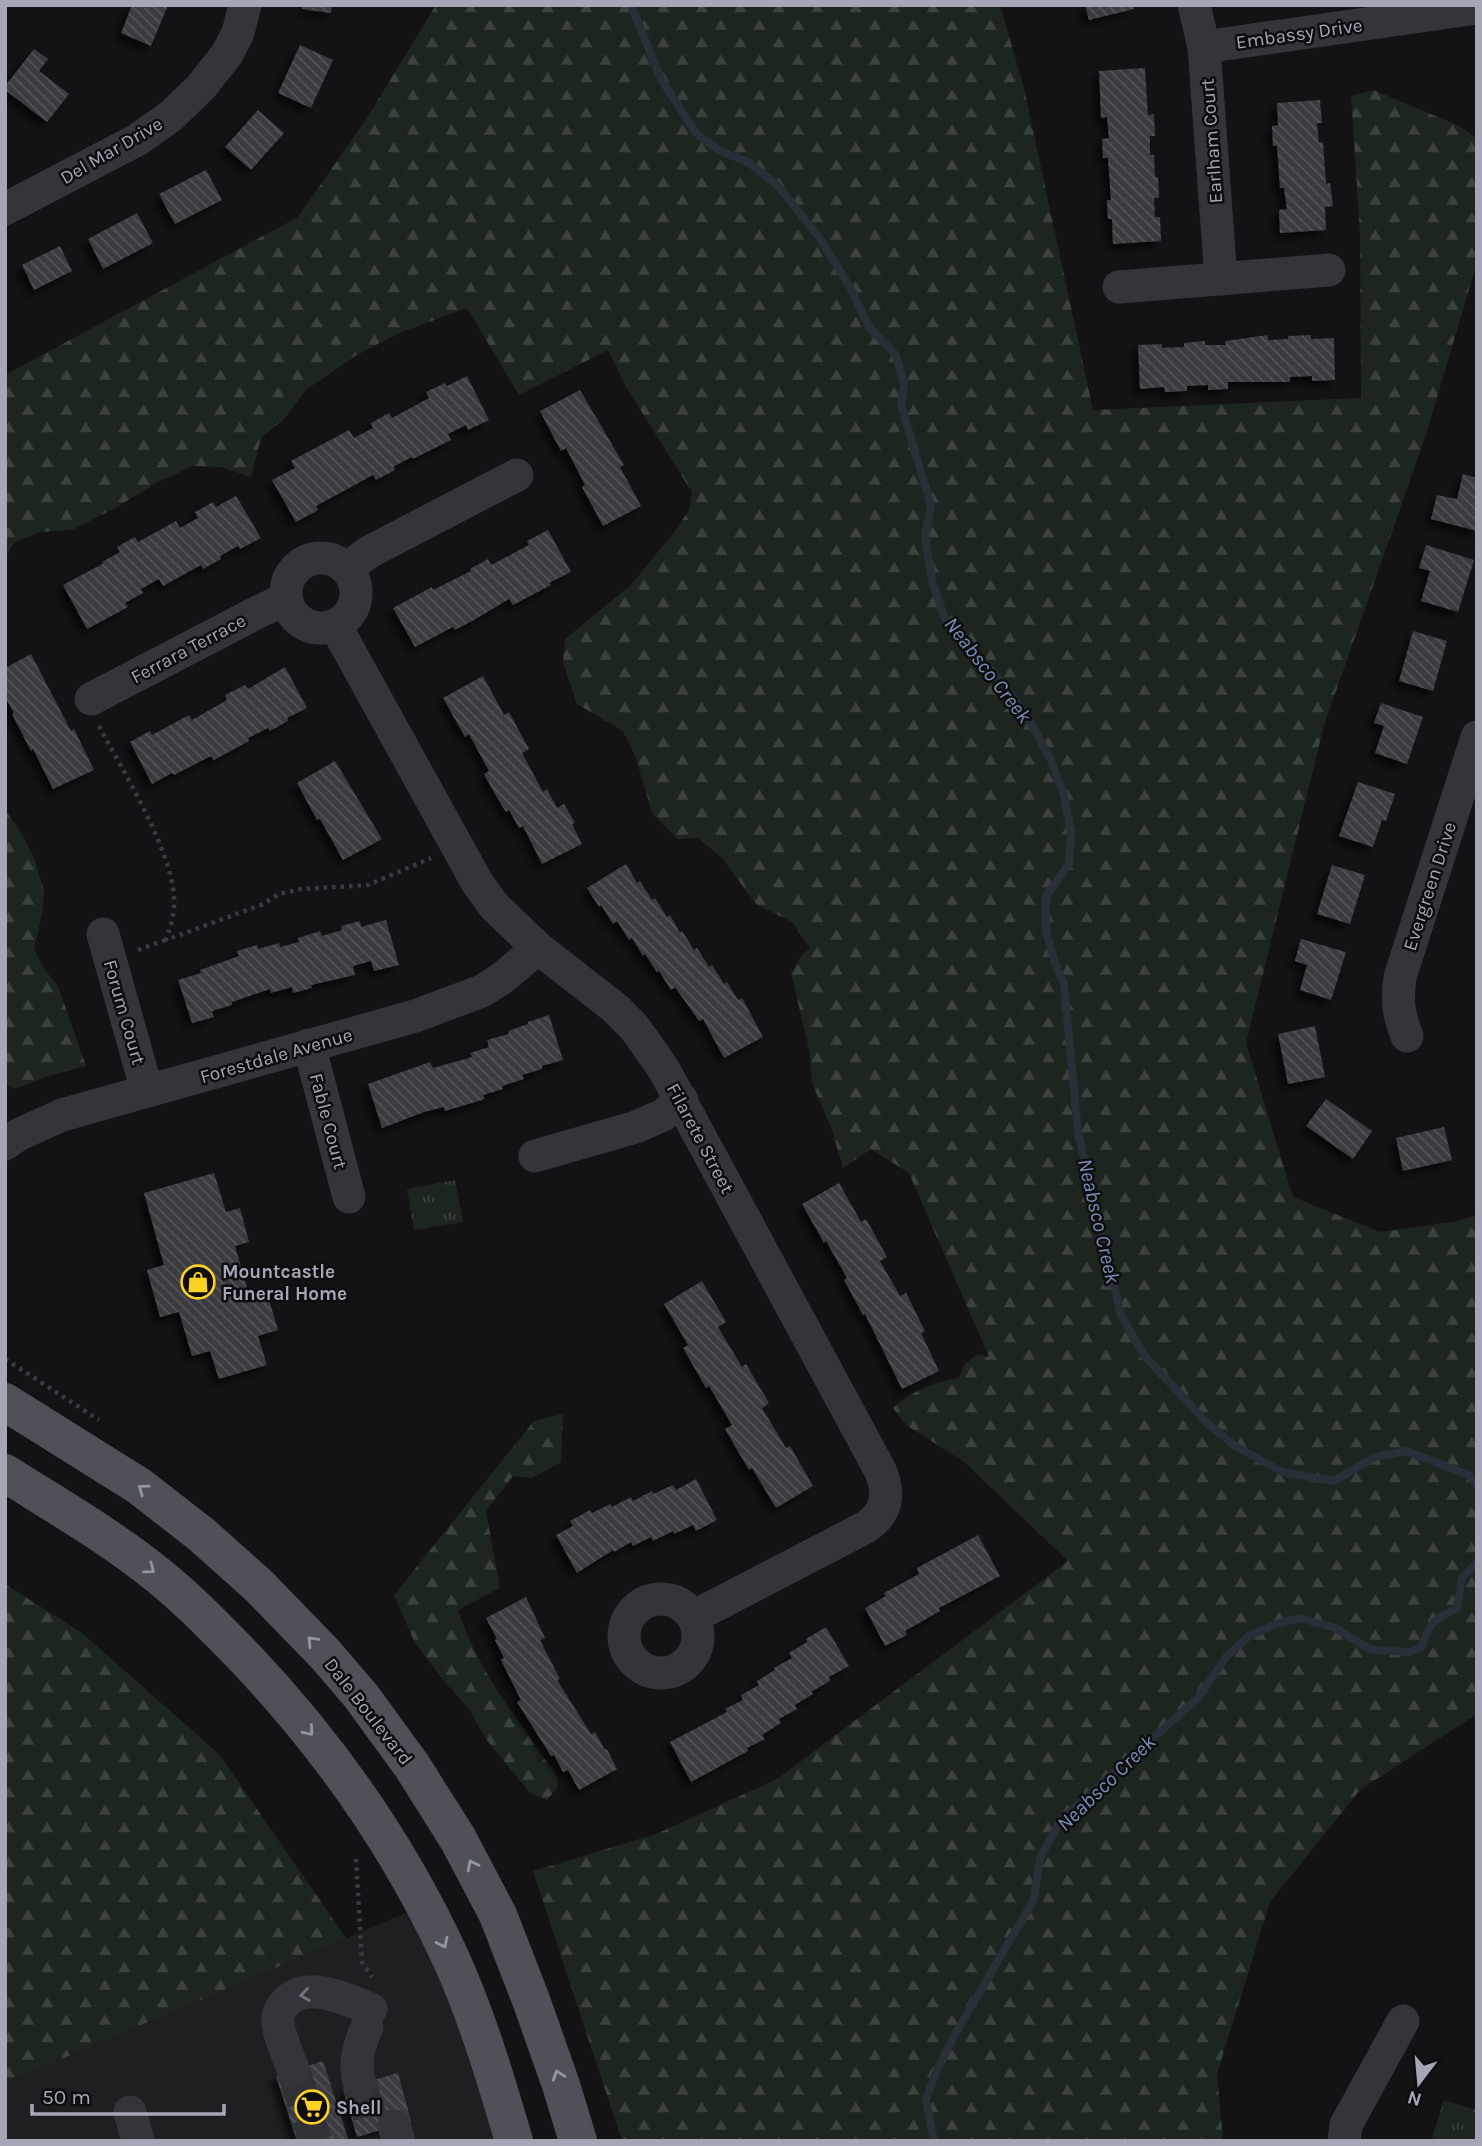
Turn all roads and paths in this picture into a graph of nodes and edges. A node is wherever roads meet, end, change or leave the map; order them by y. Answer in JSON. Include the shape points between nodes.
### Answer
{"nodes":[{"id":1,"x":245,"y":5,"type":"edge"},
{"id":2,"x":1194,"y":5,"type":"edge"},
{"id":3,"x":1477,"y":8,"type":"edge"},
{"id":4,"x":1204,"y":47,"type":"junction"},
{"id":5,"x":5,"y":209,"type":"edge"},
{"id":6,"x":1329,"y":270,"type":"dead end"},
{"id":7,"x":1221,"y":279,"type":"junction"},
{"id":8,"x":1119,"y":287,"type":"dead end"},
{"id":9,"x":517,"y":475,"type":"dead end"},
{"id":10,"x":350,"y":571,"type":"junction"},
{"id":11,"x":288,"y":604,"type":"junction"},
{"id":12,"x":335,"y":625,"type":"junction"},
{"id":13,"x":91,"y":699,"type":"joint"},
{"id":14,"x":1477,"y":737,"type":"edge"},
{"id":15,"x":457,"y":846,"type":"junction"},
{"id":16,"x":103,"y":934,"type":"dead end"},
{"id":17,"x":166,"y":940,"type":"junction"},
{"id":18,"x":156,"y":944,"type":"dead end"},
{"id":19,"x":538,"y":948,"type":"junction"},
{"id":20,"x":1407,"y":1036,"type":"dead end"},
{"id":21,"x":309,"y":1045,"type":"junction"},
{"id":22,"x":147,"y":1091,"type":"junction"},
{"id":23,"x":681,"y":1100,"type":"junction"},
{"id":24,"x":5,"y":1144,"type":"edge"},
{"id":25,"x":535,"y":1156,"type":"dead end"},
{"id":26,"x":349,"y":1197,"type":"dead end"},
{"id":27,"x":5,"y":1402,"type":"edge"},
{"id":28,"x":5,"y":1473,"type":"edge"},
{"id":29,"x":693,"y":1617,"type":"dead end"},
{"id":30,"x":356,"y":1859,"type":"dead end"},
{"id":31,"x":373,"y":1995,"type":"joint"},
{"id":32,"x":1403,"y":2021,"type":"dead end"},
{"id":33,"x":293,"y":2071,"type":"tunnel mouth"},
{"id":34,"x":514,"y":2141,"type":"edge"},
{"id":35,"x":578,"y":2141,"type":"edge"},
{"id":36,"x":1344,"y":2141,"type":"edge"}],
"edges":[{"from":1,"to":5,"type":"street","name":"Del Mar Drive","via":[[227,54],[171,116],[137,140]]},
{"from":2,"to":4,"type":"street","name":"Earlham Court"},
{"from":3,"to":4,"type":"street","name":"Embassy Drive"},
{"from":4,"to":7,"type":"street","name":"Earlham Court"},
{"from":6,"to":7,"type":"street"},
{"from":7,"to":8,"type":"street"},
{"from":9,"to":10,"type":"street","via":[[362,556]]},
{"from":10,"to":11,"type":"street","via":[[332,559],[303,562],[289,578]]},
{"from":10,"to":12,"type":"street","via":[[356,600],[349,615]]},
{"from":11,"to":12,"type":"street","via":[[307,625]]},
{"from":11,"to":13,"type":"street","name":"Ferrara Terrace","via":[[277,603],[258,612]]},
{"from":12,"to":15,"type":"street","name":"Filarete Street"},
{"from":13,"to":17,"type":"path","via":[[86,702],[167,863],[174,905]]},
{"from":14,"to":20,"type":"street","name":"Evergreen Drive","via":[[1399,977],[1397,1000]]},
{"from":15,"to":17,"type":"path","via":[[377,883],[289,891]]},
{"from":15,"to":19,"type":"street","name":"Filarete Street","via":[[495,907]]},
{"from":16,"to":22,"type":"street","name":"Forum Court"},
{"from":17,"to":18,"type":"path"},
{"from":19,"to":21,"type":"street","name":"Forestdale Avenue","via":[[501,979],[461,1000]]},
{"from":19,"to":23,"type":"street","name":"Filarete Street","via":[[634,1027]]},
{"from":21,"to":22,"type":"street","name":"Forestdale Avenue"},
{"from":21,"to":26,"type":"street","name":"Fable Court"},
{"from":22,"to":24,"type":"street","name":"Forestdale Avenue","via":[[62,1115]]},
{"from":23,"to":25,"type":"street","via":[[663,1115],[636,1127]]},
{"from":23,"to":29,"type":"street","name":"Filarete Street","via":[[880,1470],[887,1500],[880,1515],[866,1527]]},
{"from":35,"to":27,"type":"main road","name":"Dale Boulevard","one_way":true,"via":[[498,1916],[458,1839],[361,1696],[258,1586],[202,1535],[139,1486]]},
{"from":28,"to":34,"type":"main road","one_way":true,"via":[[159,1576],[212,1623],[330,1756],[417,1891],[452,1962],[482,2034]]},
{"from":30,"to":31,"type":"path","via":[[362,1962]]},
{"from":31,"to":33,"type":"street","one_way":true,"via":[[305,1992],[282,2006],[278,2026]]},
{"from":32,"to":36,"type":"street","via":[[1346,2124]]}]}
